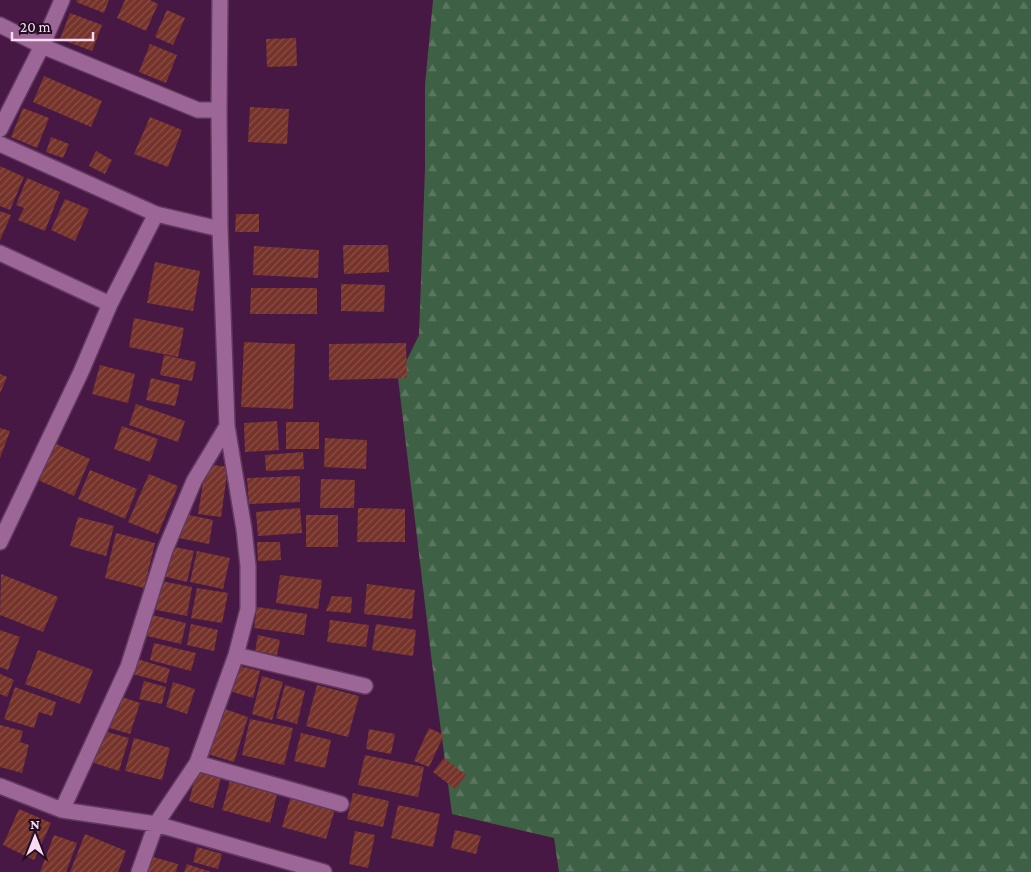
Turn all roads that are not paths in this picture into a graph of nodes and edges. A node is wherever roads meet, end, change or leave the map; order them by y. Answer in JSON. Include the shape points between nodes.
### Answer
{"nodes":[{"id":1,"x":62,"y":0,"type":"edge"},
{"id":2,"x":220,"y":0,"type":"edge"},
{"id":3,"x":0,"y":25,"type":"edge"},
{"id":4,"x":42,"y":46,"type":"junction"},
{"id":5,"x":218,"y":110,"type":"junction"},
{"id":6,"x":0,"y":129,"type":"edge"},
{"id":7,"x":0,"y":144,"type":"edge"},
{"id":8,"x":156,"y":214,"type":"junction"},
{"id":9,"x":220,"y":229,"type":"junction"},
{"id":10,"x":0,"y":253,"type":"edge"},
{"id":11,"x":110,"y":304,"type":"junction"},
{"id":12,"x":227,"y":426,"type":"junction"},
{"id":13,"x":0,"y":542,"type":"edge"},
{"id":14,"x":236,"y":655,"type":"junction"},
{"id":15,"x":365,"y":686,"type":"dead end"},
{"id":16,"x":197,"y":763,"type":"junction"},
{"id":17,"x":0,"y":786,"type":"edge"},
{"id":18,"x":341,"y":804,"type":"dead end"},
{"id":19,"x":62,"y":810,"type":"junction"},
{"id":20,"x":156,"y":824,"type":"junction"},
{"id":21,"x":139,"y":872,"type":"edge"},
{"id":22,"x":324,"y":872,"type":"edge"}],
"edges":[{"from":1,"to":4,"type":"street"},
{"from":2,"to":5,"type":"street"},
{"from":3,"to":4,"type":"street"},
{"from":4,"to":5,"type":"street","via":[[198,110]]},
{"from":4,"to":6,"type":"street"},
{"from":5,"to":9,"type":"street"},
{"from":7,"to":8,"type":"street"},
{"from":8,"to":9,"type":"street"},
{"from":8,"to":11,"type":"street"},
{"from":9,"to":12,"type":"street"},
{"from":10,"to":11,"type":"street"},
{"from":11,"to":13,"type":"street"},
{"from":12,"to":14,"type":"street","via":[[248,566],[248,609]]},
{"from":12,"to":19,"type":"street","via":[[194,481],[166,550],[128,667]]},
{"from":14,"to":15,"type":"street"},
{"from":14,"to":16,"type":"street"},
{"from":16,"to":18,"type":"street"},
{"from":16,"to":20,"type":"street"},
{"from":17,"to":19,"type":"street"},
{"from":19,"to":20,"type":"street"},
{"from":20,"to":21,"type":"street"},
{"from":20,"to":22,"type":"street"}]}
